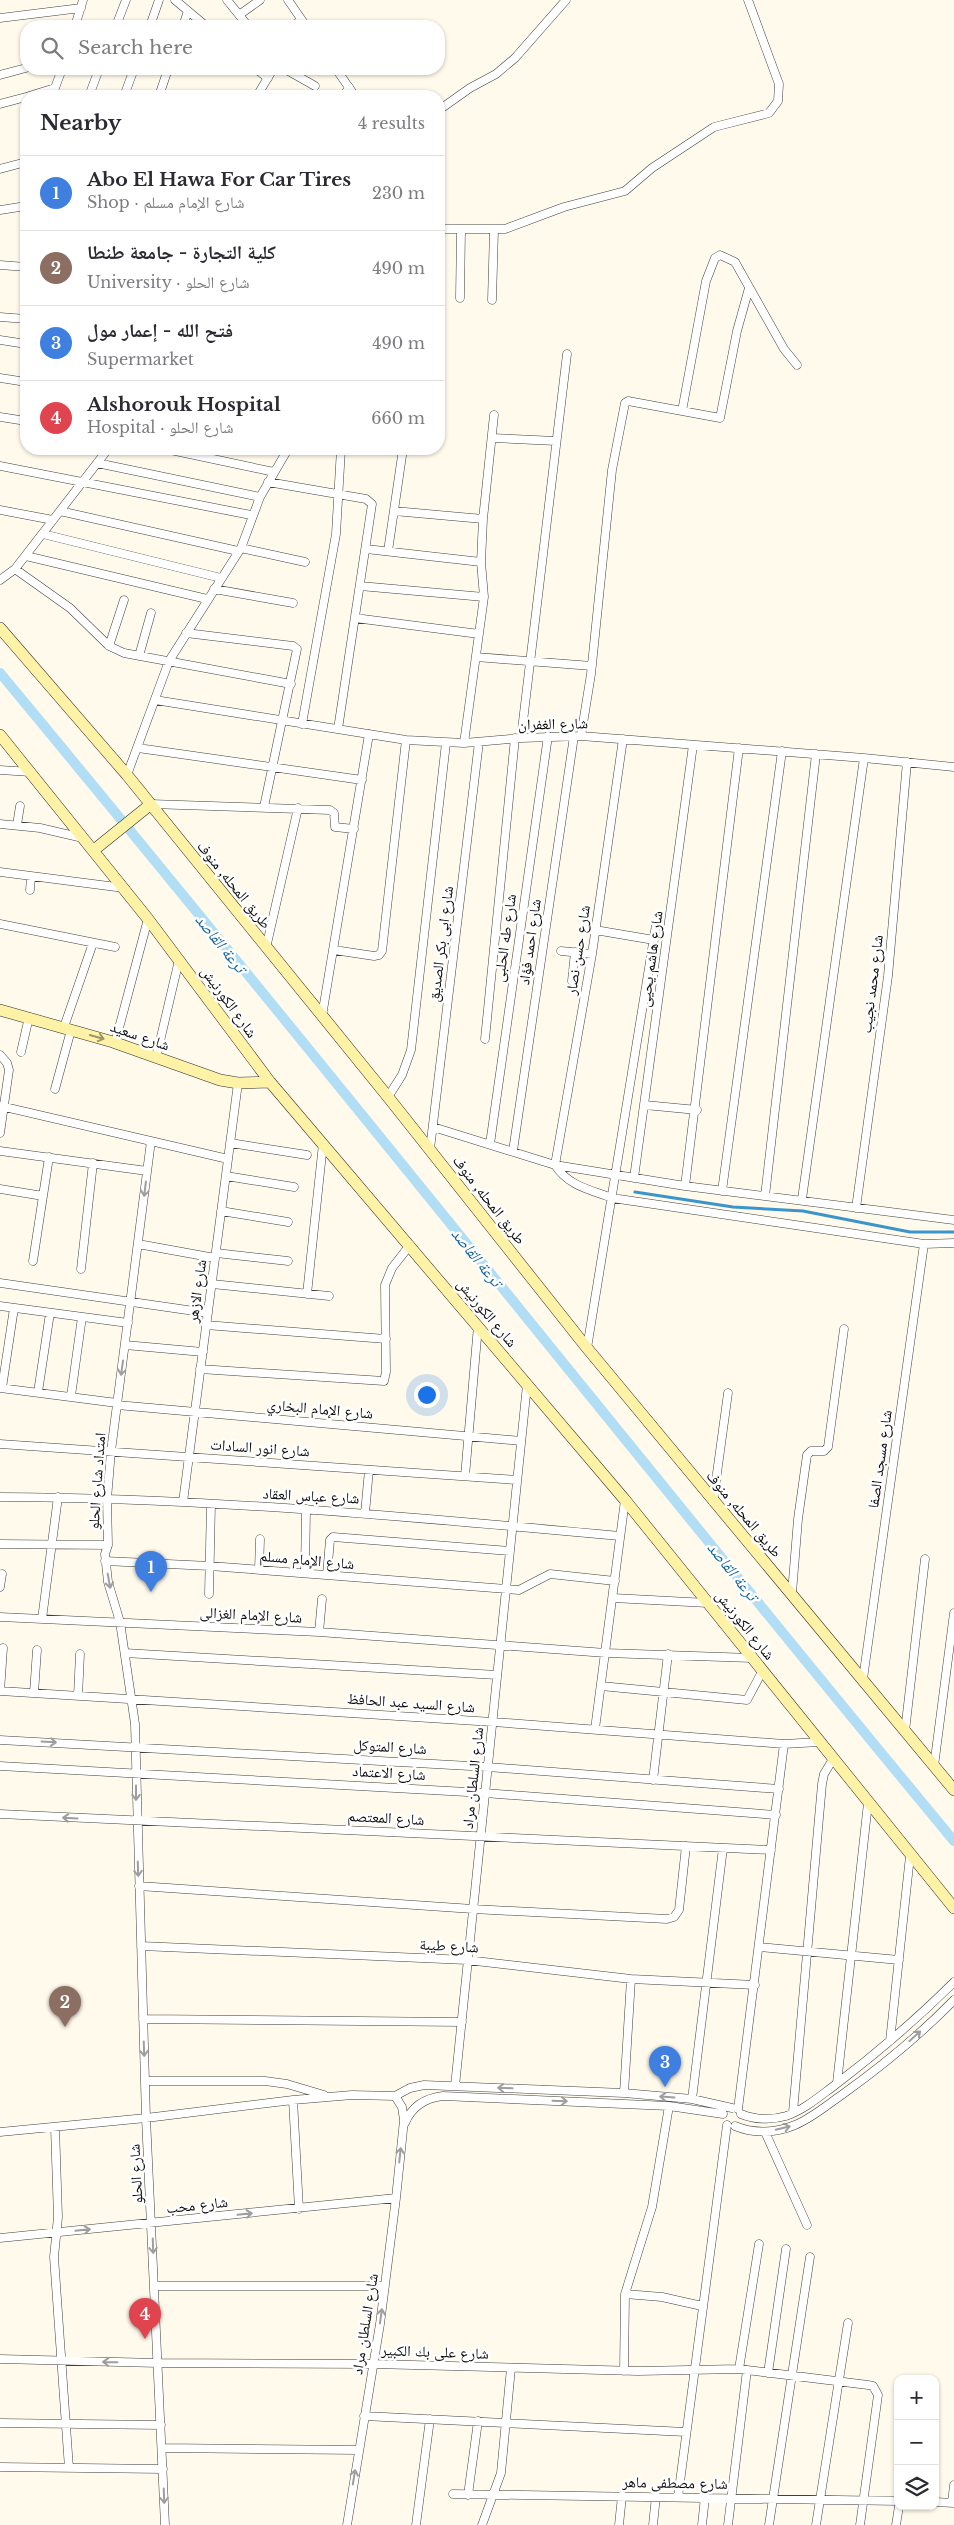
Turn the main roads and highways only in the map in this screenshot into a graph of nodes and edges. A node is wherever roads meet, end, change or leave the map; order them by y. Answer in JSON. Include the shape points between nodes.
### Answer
{"nodes":[{"id":1,"x":0,"y":628,"type":"edge"},
{"id":2,"x":0,"y":735,"type":"edge"},
{"id":3,"x":147,"y":807,"type":"junction"},
{"id":4,"x":94,"y":850,"type":"junction"},
{"id":5,"x":0,"y":1010,"type":"edge"},
{"id":6,"x":270,"y":1082,"type":"junction"},
{"id":7,"x":954,"y":1790,"type":"edge"},
{"id":8,"x":954,"y":1908,"type":"edge"}],
"edges":[{"from":1,"to":3,"type":"main road","name":"طريق المحله, منوف","via":[[127,774]]},
{"from":2,"to":4,"type":"main road","name":"شارع الكورنيش"},
{"from":3,"to":4,"type":"main road"},
{"from":3,"to":7,"type":"main road","name":"طريق المحله, منوف","via":[[388,1097],[713,1502]]},
{"from":4,"to":6,"type":"main road","name":"شارع الكورنيش"},
{"from":5,"to":6,"type":"main road","name":"شارع سعيد","one_way":true,"via":[[28,1017],[47,1027],[68,1029],[115,1043],[220,1080]]},
{"from":6,"to":8,"type":"main road","name":"شارع الكورنيش","via":[[625,1500]]}]}
